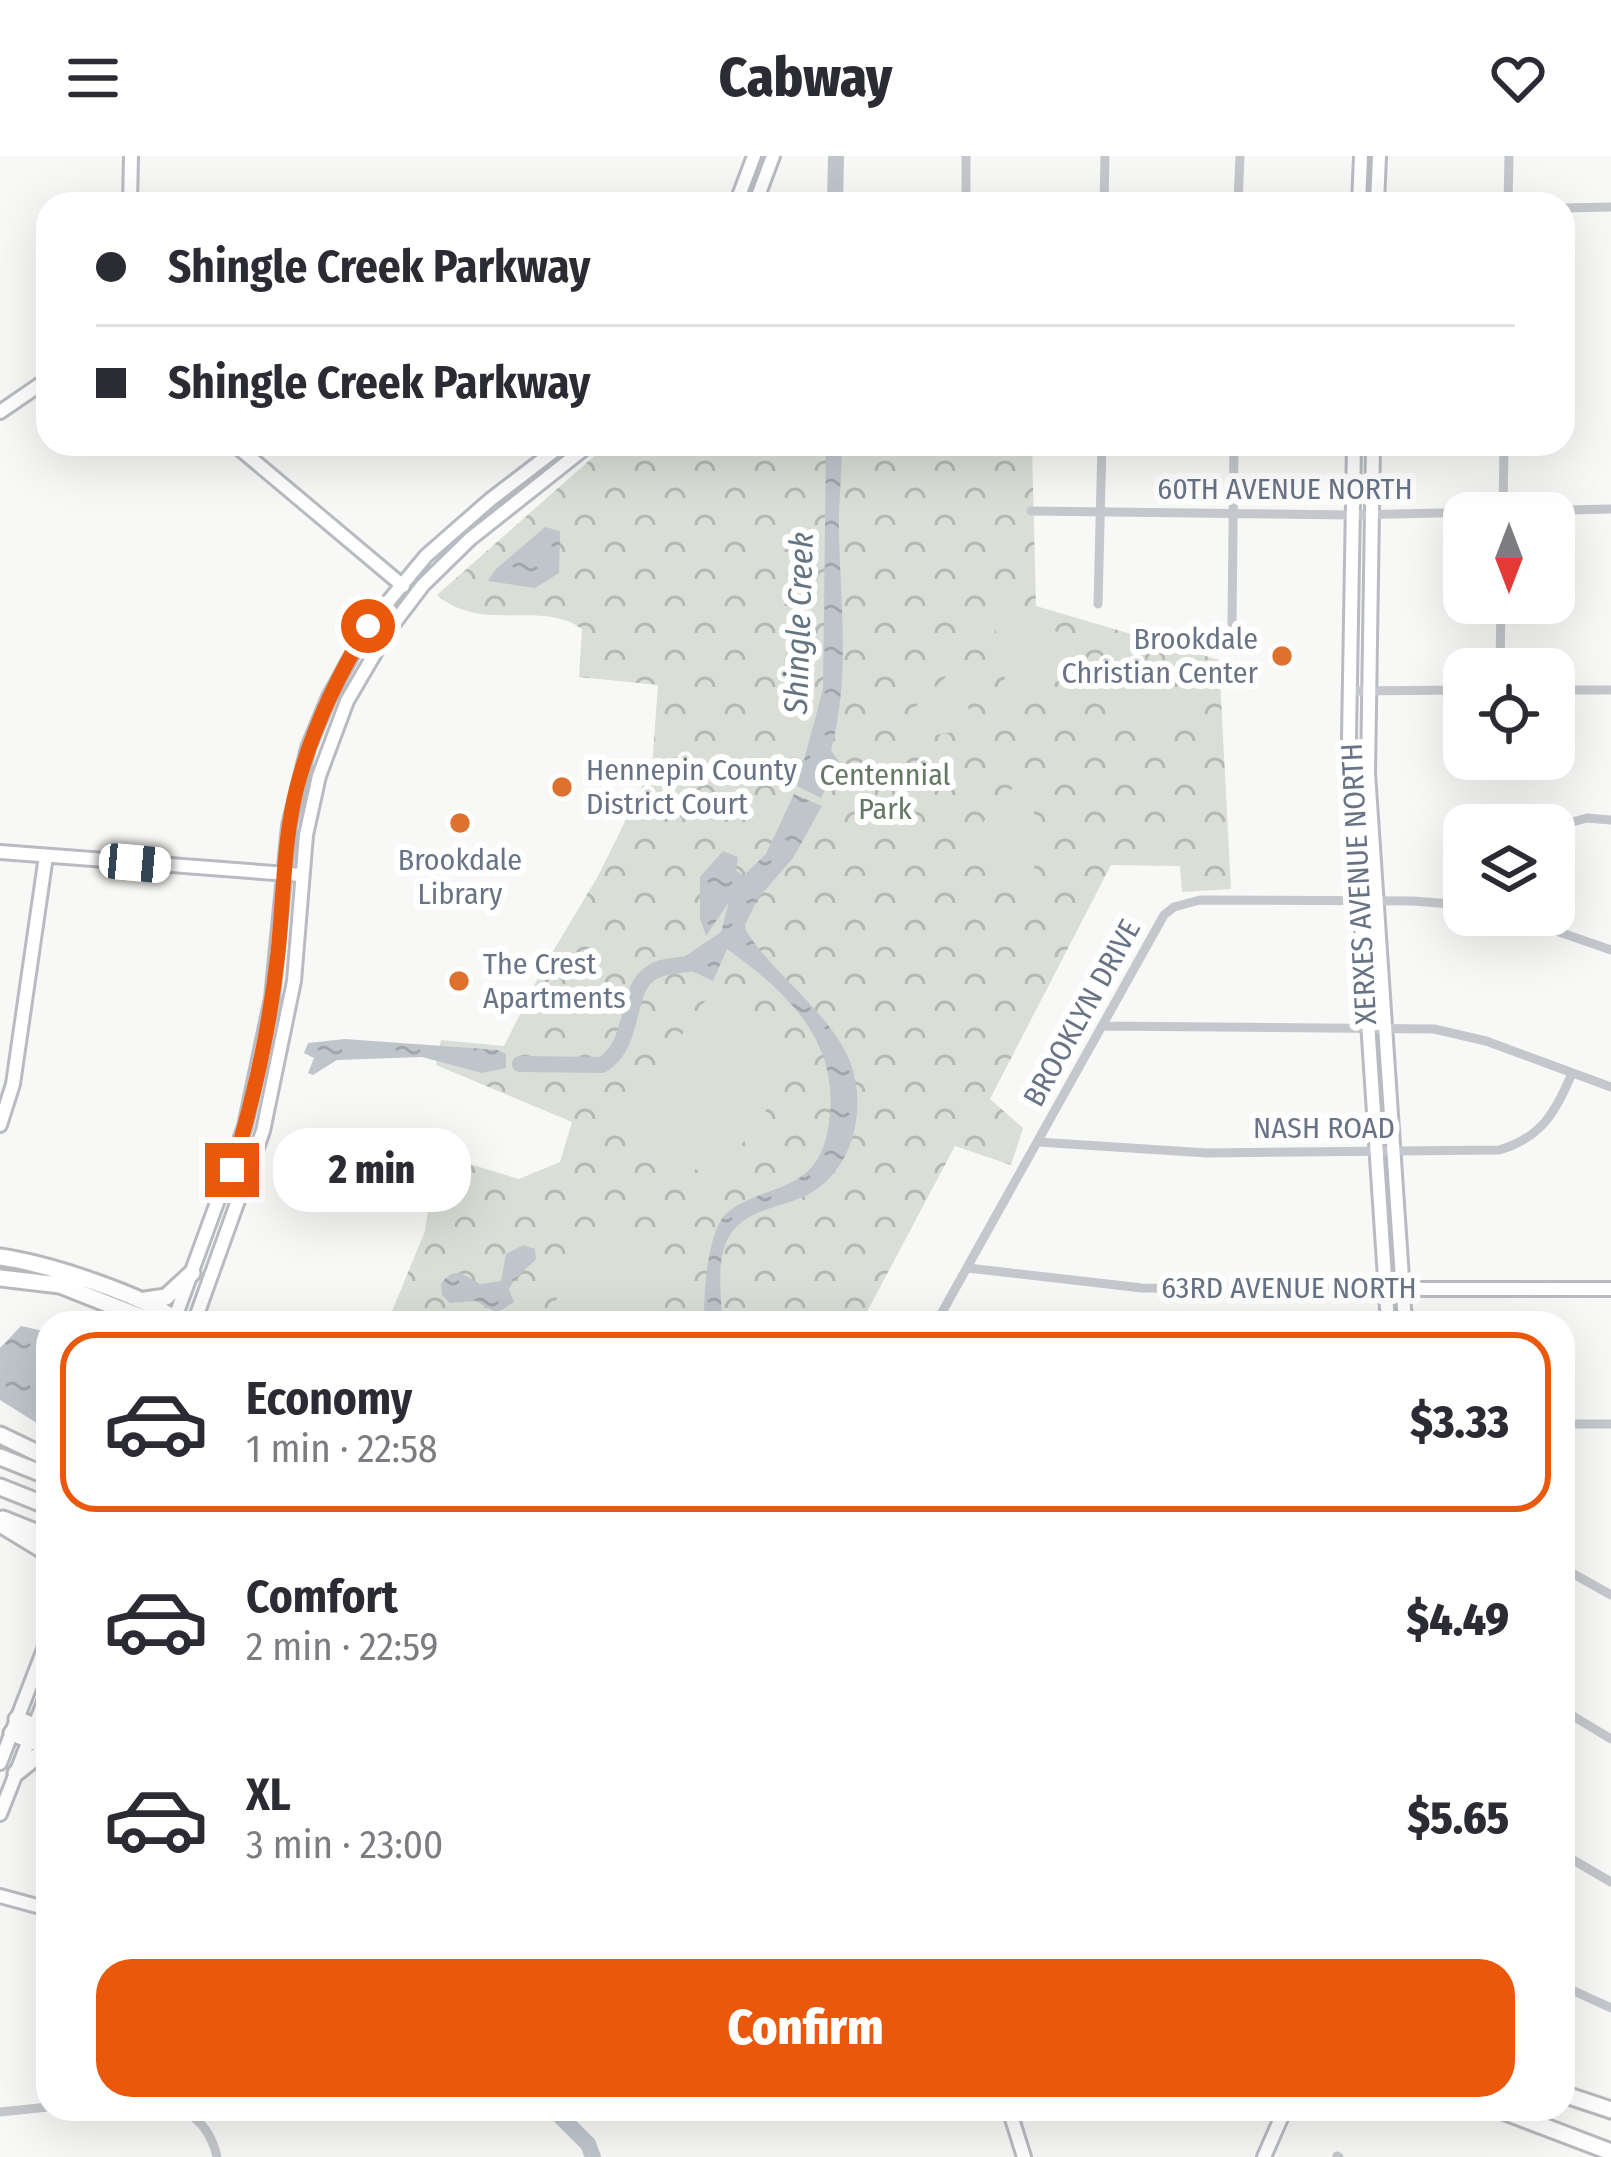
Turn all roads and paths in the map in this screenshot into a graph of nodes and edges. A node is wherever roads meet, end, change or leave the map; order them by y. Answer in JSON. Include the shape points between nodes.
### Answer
{"nodes":[{"id":1,"x":131,"y":156,"type":"edge"},
{"id":2,"x":754,"y":156,"type":"edge"},
{"id":3,"x":772,"y":156,"type":"edge"},
{"id":4,"x":966,"y":156,"type":"edge"},
{"id":5,"x":1106,"y":156,"type":"edge"},
{"id":6,"x":1240,"y":156,"type":"edge"},
{"id":7,"x":1361,"y":156,"type":"edge"},
{"id":8,"x":1378,"y":156,"type":"edge"},
{"id":9,"x":1509,"y":156,"type":"edge"},
{"id":10,"x":130,"y":192,"type":"edge"},
{"id":11,"x":740,"y":192,"type":"edge"},
{"id":12,"x":759,"y":192,"type":"edge"},
{"id":13,"x":966,"y":192,"type":"edge"},
{"id":14,"x":1104,"y":192,"type":"edge"},
{"id":15,"x":1238,"y":192,"type":"edge"},
{"id":16,"x":1360,"y":192,"type":"edge"},
{"id":17,"x":1377,"y":192,"type":"edge"},
{"id":18,"x":1508,"y":192,"type":"edge"},
{"id":19,"x":1611,"y":207,"type":"edge"},
{"id":20,"x":1575,"y":208,"type":"edge"},
{"id":21,"x":36,"y":387,"type":"edge"},
{"id":22,"x":0,"y":412,"type":"edge"},
{"id":23,"x":248,"y":456,"type":"edge"},
{"id":24,"x":547,"y":456,"type":"edge"},
{"id":25,"x":575,"y":456,"type":"edge"},
{"id":26,"x":1102,"y":456,"type":"edge"},
{"id":27,"x":1234,"y":456,"type":"edge"},
{"id":28,"x":1354,"y":456,"type":"edge"},
{"id":29,"x":1373,"y":456,"type":"edge"},
{"id":30,"x":1504,"y":456,"type":"edge"},
{"id":31,"x":1503,"y":492,"type":"edge"},
{"id":32,"x":1611,"y":509,"type":"edge"},
{"id":33,"x":1575,"y":510,"type":"edge"},
{"id":34,"x":1031,"y":511,"type":"dead end"},
{"id":35,"x":1232,"y":512,"type":"junction"},
{"id":36,"x":1443,"y":513,"type":"edge"},
{"id":37,"x":1101,"y":514,"type":"junction"},
{"id":38,"x":1372,"y":514,"type":"junction"},
{"id":39,"x":1353,"y":515,"type":"junction"},
{"id":40,"x":401,"y":584,"type":"junction"},
{"id":41,"x":414,"y":596,"type":"junction"},
{"id":42,"x":1098,"y":604,"type":"dead end"},
{"id":43,"x":1232,"y":623,"type":"dead end"},
{"id":44,"x":1443,"y":690,"type":"edge"},
{"id":45,"x":1575,"y":690,"type":"edge"},
{"id":46,"x":1611,"y":690,"type":"edge"},
{"id":47,"x":1350,"y":691,"type":"junction"},
{"id":48,"x":1368,"y":691,"type":"junction"},
{"id":49,"x":1611,"y":820,"type":"edge"},
{"id":50,"x":1575,"y":821,"type":"edge"},
{"id":51,"x":0,"y":852,"type":"edge"},
{"id":52,"x":46,"y":856,"type":"junction"},
{"id":53,"x":282,"y":875,"type":"junction"},
{"id":54,"x":302,"y":875,"type":"junction"},
{"id":55,"x":1377,"y":901,"type":"junction"},
{"id":56,"x":1359,"y":902,"type":"junction"},
{"id":57,"x":1443,"y":904,"type":"edge"},
{"id":58,"x":1571,"y":936,"type":"edge"},
{"id":59,"x":1611,"y":950,"type":"edge"},
{"id":60,"x":1102,"y":1026,"type":"junction"},
{"id":61,"x":1385,"y":1027,"type":"junction"},
{"id":62,"x":1367,"y":1029,"type":"junction"},
{"id":63,"x":1572,"y":1073,"type":"junction"},
{"id":64,"x":1611,"y":1088,"type":"edge"},
{"id":65,"x":0,"y":1126,"type":"edge"},
{"id":66,"x":1038,"y":1142,"type":"junction"},
{"id":67,"x":1394,"y":1152,"type":"junction"},
{"id":68,"x":1376,"y":1153,"type":"junction"},
{"id":69,"x":3,"y":1258,"type":"edge"},
{"id":70,"x":968,"y":1268,"type":"junction"},
{"id":71,"x":192,"y":1274,"type":"junction"},
{"id":72,"x":0,"y":1278,"type":"edge"},
{"id":73,"x":1385,"y":1289,"type":"junction"},
{"id":74,"x":1402,"y":1289,"type":"junction"},
{"id":75,"x":1611,"y":1289,"type":"edge"},
{"id":76,"x":118,"y":1293,"type":"junction"},
{"id":77,"x":102,"y":1301,"type":"junction"},
{"id":78,"x":119,"y":1311,"type":"edge"},
{"id":79,"x":127,"y":1311,"type":"edge"},
{"id":80,"x":155,"y":1311,"type":"edge"},
{"id":81,"x":180,"y":1311,"type":"edge"},
{"id":82,"x":199,"y":1311,"type":"edge"},
{"id":83,"x":943,"y":1311,"type":"edge"},
{"id":84,"x":1387,"y":1311,"type":"edge"},
{"id":85,"x":1404,"y":1311,"type":"edge"},
{"id":86,"x":1575,"y":1424,"type":"edge"},
{"id":87,"x":1611,"y":1424,"type":"edge"},
{"id":88,"x":0,"y":1435,"type":"edge"},
{"id":89,"x":36,"y":1452,"type":"edge"},
{"id":90,"x":0,"y":1456,"type":"edge"},
{"id":91,"x":36,"y":1471,"type":"edge"},
{"id":92,"x":0,"y":1487,"type":"edge"},
{"id":93,"x":36,"y":1501,"type":"edge"},
{"id":94,"x":0,"y":1521,"type":"edge"},
{"id":95,"x":36,"y":1533,"type":"edge"},
{"id":96,"x":36,"y":1547,"type":"edge"},
{"id":97,"x":1575,"y":1574,"type":"edge"},
{"id":98,"x":1611,"y":1594,"type":"edge"},
{"id":99,"x":36,"y":1671,"type":"edge"},
{"id":100,"x":1575,"y":1717,"type":"edge"},
{"id":101,"x":15,"y":1726,"type":"junction"},
{"id":102,"x":36,"y":1732,"type":"edge"},
{"id":103,"x":36,"y":1734,"type":"edge"},
{"id":104,"x":1611,"y":1739,"type":"edge"},
{"id":105,"x":36,"y":1757,"type":"edge"},
{"id":106,"x":0,"y":1763,"type":"edge"},
{"id":107,"x":16,"y":1773,"type":"junction"},
{"id":108,"x":0,"y":1814,"type":"edge"},
{"id":109,"x":1575,"y":1861,"type":"edge"},
{"id":110,"x":1611,"y":1882,"type":"edge"},
{"id":111,"x":0,"y":1896,"type":"edge"},
{"id":112,"x":36,"y":1906,"type":"edge"},
{"id":113,"x":1575,"y":1992,"type":"edge"},
{"id":114,"x":1611,"y":2008,"type":"edge"},
{"id":115,"x":1575,"y":2098,"type":"edge"},
{"id":116,"x":36,"y":2108,"type":"edge"},
{"id":117,"x":1611,"y":2110,"type":"edge"},
{"id":118,"x":0,"y":2112,"type":"edge"},
{"id":119,"x":198,"y":2121,"type":"edge"},
{"id":120,"x":1013,"y":2121,"type":"edge"},
{"id":121,"x":1280,"y":2121,"type":"edge"},
{"id":122,"x":1530,"y":2121,"type":"edge"},
{"id":123,"x":1611,"y":2152,"type":"edge"},
{"id":124,"x":217,"y":2157,"type":"edge"},
{"id":125,"x":1024,"y":2157,"type":"edge"},
{"id":126,"x":1264,"y":2157,"type":"edge"}],
"edges":[{"from":1,"to":10,"type":"street"},
{"from":2,"to":11,"type":"street"},
{"from":3,"to":12,"type":"street"},
{"from":4,"to":13,"type":"street"},
{"from":5,"to":14,"type":"street"},
{"from":6,"to":15,"type":"street"},
{"from":7,"to":16,"type":"street"},
{"from":8,"to":17,"type":"street"},
{"from":9,"to":18,"type":"street"},
{"from":19,"to":20,"type":"street"},
{"from":21,"to":22,"type":"street"},
{"from":23,"to":40,"type":"street"},
{"from":24,"to":40,"type":"street","via":[[457,526]]},
{"from":25,"to":41,"type":"street","via":[[470,539]]},
{"from":26,"to":37,"type":"street"},
{"from":27,"to":35,"type":"street"},
{"from":28,"to":39,"type":"street","name":"XERXES AVENUE NORTH"},
{"from":29,"to":38,"type":"street","name":"XERXES AVENUE NORTH"},
{"from":30,"to":31,"type":"street"},
{"from":32,"to":33,"type":"street","name":"60TH AVENUE NORTH"},
{"from":34,"to":37,"type":"street","name":"60TH AVENUE NORTH"},
{"from":35,"to":37,"type":"street","name":"60TH AVENUE NORTH"},
{"from":35,"to":39,"type":"street","name":"60TH AVENUE NORTH"},
{"from":35,"to":43,"type":"street"},
{"from":36,"to":38,"type":"street","name":"60TH AVENUE NORTH"},
{"from":37,"to":42,"type":"street"},
{"from":38,"to":39,"type":"street","name":"60TH AVENUE NORTH"},
{"from":38,"to":48,"type":"street","name":"XERXES AVENUE NORTH"},
{"from":39,"to":47,"type":"street","name":"XERXES AVENUE NORTH"},
{"from":40,"to":41,"type":"street"},
{"from":40,"to":53,"type":"street","via":[[346,663],[314,732]]},
{"from":41,"to":54,"type":"street","via":[[366,664],[331,739]]},
{"from":44,"to":48,"type":"street"},
{"from":45,"to":46,"type":"street"},
{"from":47,"to":48,"type":"street"},
{"from":47,"to":56,"type":"street","name":"XERXES AVENUE NORTH"},
{"from":48,"to":55,"type":"street","name":"XERXES AVENUE NORTH"},
{"from":49,"to":50,"type":"street"},
{"from":51,"to":52,"type":"street"},
{"from":52,"to":53,"type":"street"},
{"from":52,"to":65,"type":"street","via":[[14,1084]]},
{"from":53,"to":54,"type":"street"},
{"from":53,"to":71,"type":"street","via":[[256,1083]]},
{"from":54,"to":82,"type":"street","via":[[294,981],[271,1101]]},
{"from":55,"to":56,"type":"street","name":"BROOKLYN DRIVE"},
{"from":55,"to":57,"type":"street","name":"BROOKLYN DRIVE"},
{"from":55,"to":61,"type":"street","name":"XERXES AVENUE NORTH"},
{"from":56,"to":60,"type":"street","name":"BROOKLYN DRIVE","via":[[1200,900],[1174,907]]},
{"from":56,"to":62,"type":"street","name":"XERXES AVENUE NORTH"},
{"from":58,"to":59,"type":"street"},
{"from":60,"to":62,"type":"street"},
{"from":60,"to":66,"type":"street","name":"BROOKLYN DRIVE"},
{"from":61,"to":62,"type":"street"},
{"from":61,"to":63,"type":"street","via":[[1460,1034]]},
{"from":61,"to":67,"type":"street","name":"XERXES AVENUE NORTH"},
{"from":62,"to":68,"type":"street","name":"XERXES AVENUE NORTH"},
{"from":63,"to":64,"type":"street"},
{"from":63,"to":67,"type":"street","name":"NASH ROAD","via":[[1556,1111],[1516,1145]]},
{"from":66,"to":68,"type":"street","name":"NASH ROAD"},
{"from":66,"to":70,"type":"street","name":"BROOKLYN DRIVE"},
{"from":67,"to":68,"type":"street","name":"NASH ROAD"},
{"from":67,"to":74,"type":"street","name":"XERXES AVENUE NORTH"},
{"from":68,"to":73,"type":"street","name":"XERXES AVENUE NORTH"},
{"from":69,"to":76,"type":"highway"},
{"from":70,"to":73,"type":"street","name":"63RD AVENUE NORTH","via":[[1142,1288]]},
{"from":70,"to":83,"type":"street","name":"BROOKLYN DRIVE"},
{"from":71,"to":76,"type":"highway","via":[[160,1300]]},
{"from":71,"to":81,"type":"street"},
{"from":72,"to":77,"type":"highway","via":[[60,1285]]},
{"from":73,"to":74,"type":"street","name":"63RD AVENUE NORTH"},
{"from":73,"to":84,"type":"street","name":"XERXES AVENUE NORTH"},
{"from":74,"to":75,"type":"street","name":"63RD AVENUE NORTH"},
{"from":74,"to":85,"type":"street","name":"XERXES AVENUE NORTH"},
{"from":76,"to":80,"type":"highway"},
{"from":77,"to":78,"type":"highway"},
{"from":77,"to":79,"type":"highway"},
{"from":86,"to":87,"type":"street"},
{"from":88,"to":89,"type":"highway"},
{"from":90,"to":91,"type":"highway"},
{"from":92,"to":93,"type":"highway"},
{"from":94,"to":95,"type":"highway"},
{"from":94,"to":96,"type":"highway"},
{"from":97,"to":98,"type":"street"},
{"from":99,"to":101,"type":"street"},
{"from":100,"to":104,"type":"street"},
{"from":101,"to":102,"type":"highway"},
{"from":101,"to":106,"type":"street"},
{"from":103,"to":107,"type":"street"},
{"from":105,"to":107,"type":"highway"},
{"from":107,"to":108,"type":"street"},
{"from":109,"to":110,"type":"street"},
{"from":111,"to":112,"type":"street"},
{"from":113,"to":114,"type":"street"},
{"from":115,"to":117,"type":"highway"},
{"from":116,"to":118,"type":"street"},
{"from":119,"to":124,"type":"street"},
{"from":120,"to":125,"type":"street"},
{"from":121,"to":126,"type":"street"},
{"from":122,"to":123,"type":"highway"}]}
